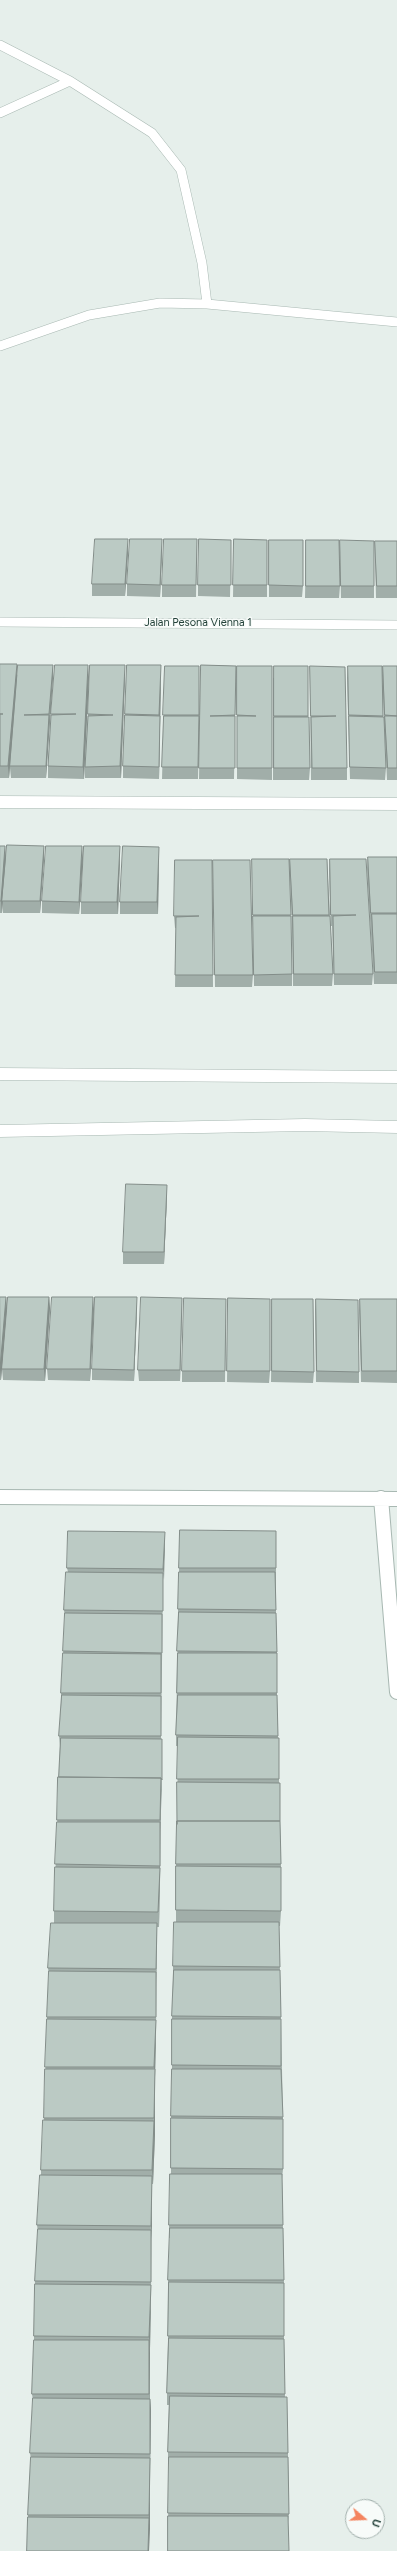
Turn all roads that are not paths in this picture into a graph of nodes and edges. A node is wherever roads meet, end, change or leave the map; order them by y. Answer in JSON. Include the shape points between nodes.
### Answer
{"nodes":[{"id":1,"x":0,"y":45,"type":"edge"},
{"id":2,"x":70,"y":81,"type":"junction"},
{"id":3,"x":0,"y":113,"type":"edge"},
{"id":4,"x":207,"y":304,"type":"junction"},
{"id":5,"x":397,"y":322,"type":"edge"},
{"id":6,"x":0,"y":346,"type":"edge"},
{"id":7,"x":0,"y":622,"type":"edge"},
{"id":8,"x":397,"y":625,"type":"edge"},
{"id":9,"x":0,"y":802,"type":"edge"},
{"id":10,"x":397,"y":804,"type":"edge"},
{"id":11,"x":0,"y":1074,"type":"edge"},
{"id":12,"x":397,"y":1077,"type":"edge"},
{"id":13,"x":397,"y":1127,"type":"edge"},
{"id":14,"x":0,"y":1131,"type":"edge"},
{"id":15,"x":0,"y":1497,"type":"edge"},
{"id":16,"x":381,"y":1498,"type":"junction"},
{"id":17,"x":397,"y":1499,"type":"edge"},
{"id":18,"x":397,"y":1692,"type":"edge"}],
"edges":[{"from":1,"to":2,"type":"street"},
{"from":2,"to":3,"type":"street"},
{"from":2,"to":4,"type":"street","via":[[152,133],[181,170],[202,263]]},
{"from":4,"to":5,"type":"street"},
{"from":4,"to":6,"type":"street","via":[[160,303],[89,315]]},
{"from":7,"to":8,"type":"street","name":"Jalan Pesona Vienna 1"},
{"from":9,"to":10,"type":"street"},
{"from":11,"to":12,"type":"street"},
{"from":13,"to":14,"type":"street","via":[[305,1125]]},
{"from":15,"to":16,"type":"street"},
{"from":16,"to":17,"type":"street"},
{"from":16,"to":18,"type":"street"}]}
